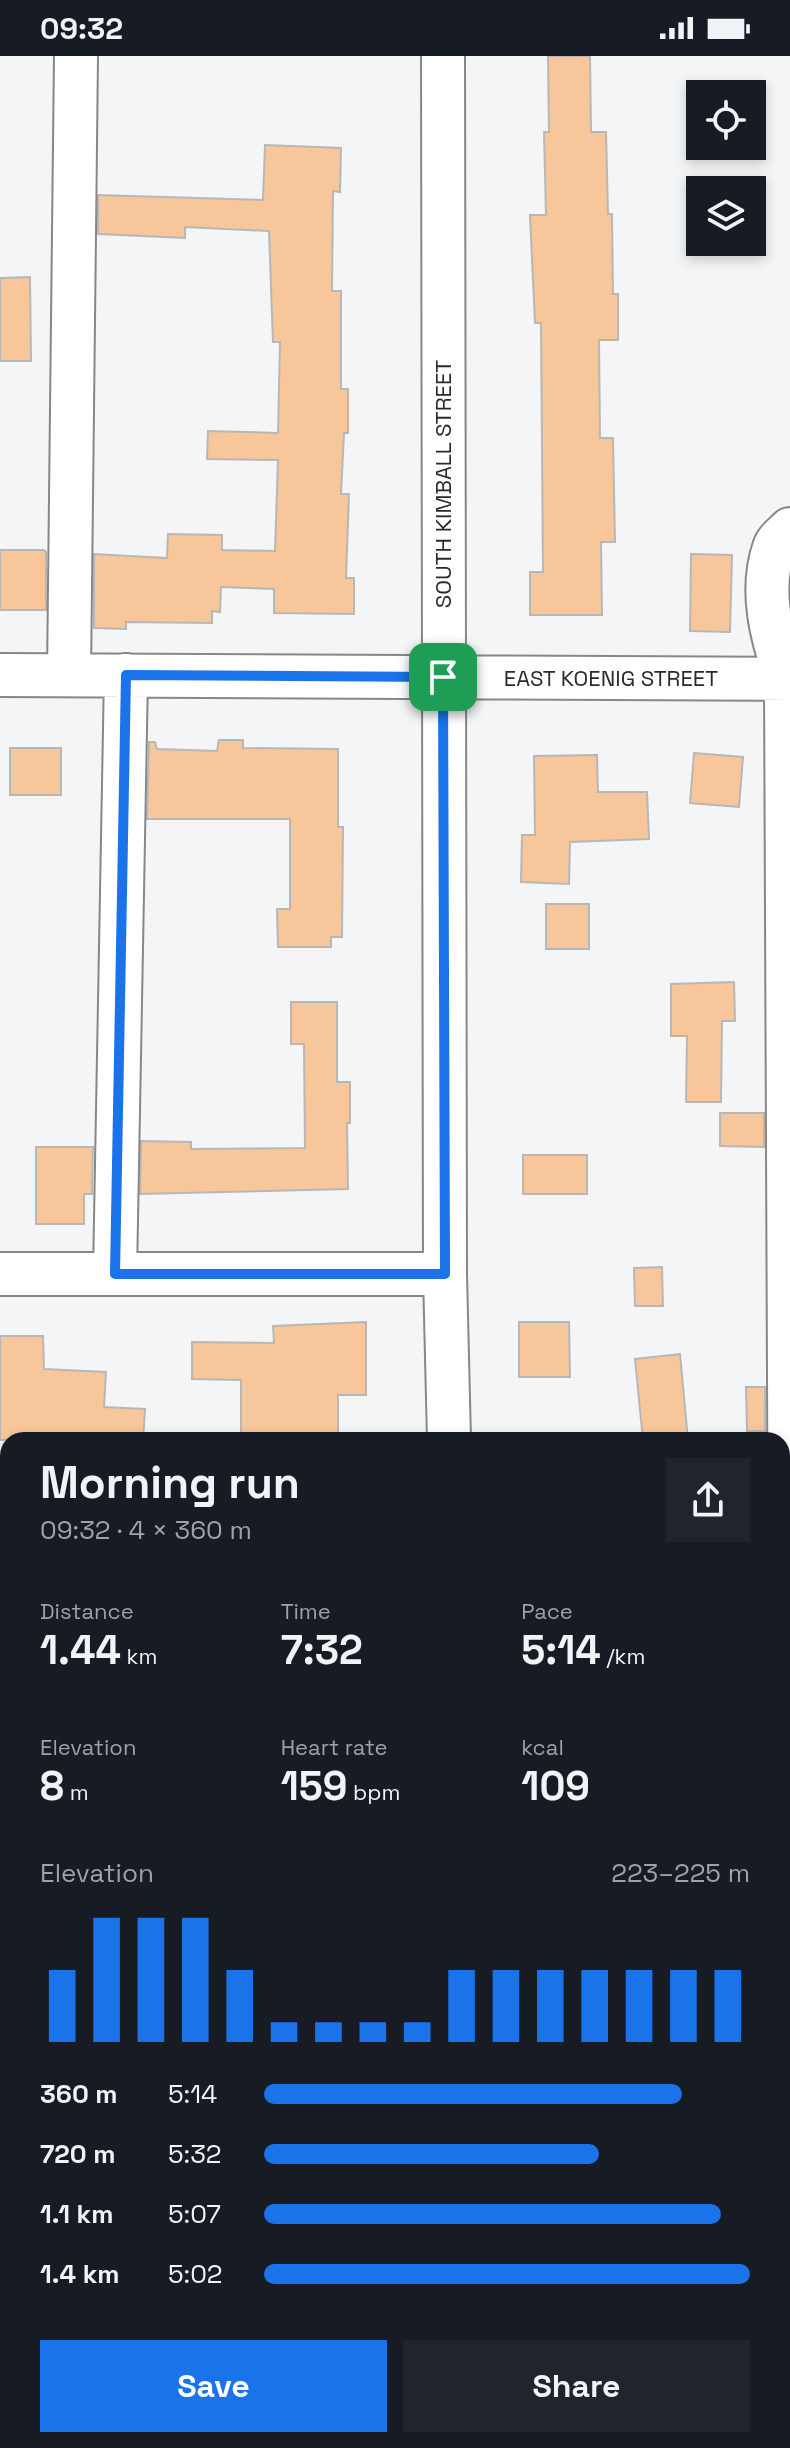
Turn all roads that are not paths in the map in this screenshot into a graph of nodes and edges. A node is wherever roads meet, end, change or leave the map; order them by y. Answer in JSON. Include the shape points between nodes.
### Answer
{"nodes":[{"id":1,"x":76,"y":56,"type":"edge"},
{"id":2,"x":443,"y":56,"type":"edge"},
{"id":3,"x":790,"y":529,"type":"edge"},
{"id":4,"x":0,"y":675,"type":"edge"},
{"id":5,"x":69,"y":675,"type":"junction"},
{"id":6,"x":126,"y":675,"type":"junction"},
{"id":7,"x":443,"y":677,"type":"junction"},
{"id":8,"x":788,"y":679,"type":"edge"},
{"id":9,"x":0,"y":1274,"type":"edge"},
{"id":10,"x":115,"y":1274,"type":"junction"},
{"id":11,"x":445,"y":1274,"type":"junction"},
{"id":12,"x":449,"y":1432,"type":"edge"},
{"id":13,"x":790,"y":1432,"type":"edge"}],
"edges":[{"from":1,"to":5,"type":"street"},
{"from":2,"to":7,"type":"street","name":"SOUTH KIMBALL STREET"},
{"from":3,"to":8,"type":"street","via":[[774,545],[767,590],[773,642]]},
{"from":4,"to":5,"type":"street","name":"EAST KOENIG STREET"},
{"from":5,"to":6,"type":"street","name":"EAST KOENIG STREET"},
{"from":6,"to":7,"type":"street","name":"EAST KOENIG STREET"},
{"from":6,"to":10,"type":"street"},
{"from":7,"to":8,"type":"street","name":"EAST KOENIG STREET"},
{"from":7,"to":11,"type":"street","name":"SOUTH KIMBALL STREET"},
{"from":8,"to":13,"type":"street"},
{"from":9,"to":10,"type":"street"},
{"from":10,"to":11,"type":"street"},
{"from":11,"to":12,"type":"street","name":"SOUTH KIMBALL STREET"}]}
